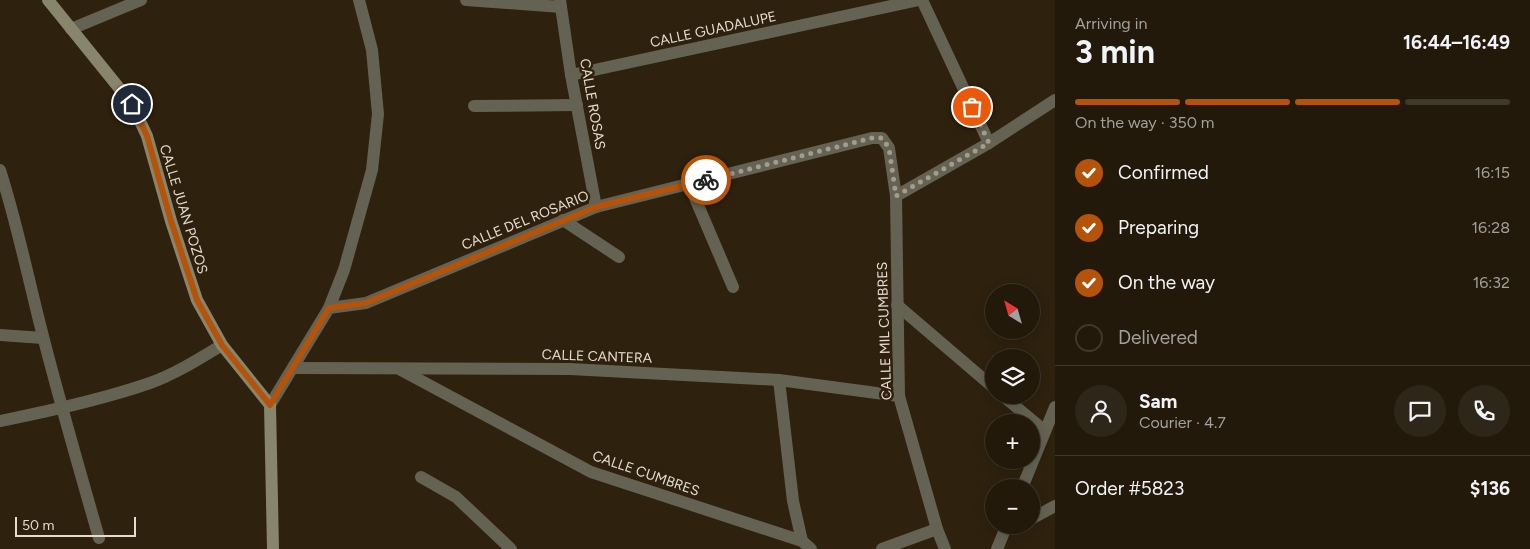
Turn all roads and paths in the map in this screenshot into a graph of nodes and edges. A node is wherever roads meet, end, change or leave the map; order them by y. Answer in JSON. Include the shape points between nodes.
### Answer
{"nodes":[{"id":1,"x":48,"y":0,"type":"edge"},
{"id":2,"x":141,"y":0,"type":"edge"},
{"id":3,"x":359,"y":0,"type":"edge"},
{"id":4,"x":466,"y":0,"type":"edge"},
{"id":5,"x":920,"y":0,"type":"edge"},
{"id":6,"x":560,"y":4,"type":"edge"},
{"id":7,"x":71,"y":29,"type":"junction"},
{"id":8,"x":572,"y":75,"type":"junction"},
{"id":9,"x":1055,"y":100,"type":"edge"},
{"id":10,"x":577,"y":105,"type":"junction"},
{"id":11,"x":474,"y":106,"type":"dead end"},
{"id":12,"x":882,"y":138,"type":"joint"},
{"id":13,"x":989,"y":143,"type":"junction"},
{"id":14,"x":0,"y":170,"type":"edge"},
{"id":15,"x":689,"y":184,"type":"junction"},
{"id":16,"x":896,"y":196,"type":"junction"},
{"id":17,"x":596,"y":207,"type":"junction"},
{"id":18,"x":562,"y":220,"type":"junction"},
{"id":19,"x":619,"y":257,"type":"dead end"},
{"id":20,"x":732,"y":287,"type":"dead end"},
{"id":21,"x":897,"y":305,"type":"junction"},
{"id":22,"x":329,"y":308,"type":"junction"},
{"id":23,"x":0,"y":335,"type":"edge"},
{"id":24,"x":43,"y":338,"type":"junction"},
{"id":25,"x":222,"y":345,"type":"junction"},
{"id":26,"x":294,"y":368,"type":"junction"},
{"id":27,"x":398,"y":368,"type":"junction"},
{"id":28,"x":779,"y":380,"type":"junction"},
{"id":29,"x":985,"y":380,"type":"edge"},
{"id":30,"x":899,"y":396,"type":"junction"},
{"id":31,"x":1012,"y":404,"type":"edge"},
{"id":32,"x":270,"y":405,"type":"junction"},
{"id":33,"x":62,"y":408,"type":"junction"},
{"id":34,"x":1055,"y":408,"type":"edge"},
{"id":35,"x":0,"y":421,"type":"edge"},
{"id":36,"x":1044,"y":431,"type":"junction"},
{"id":37,"x":421,"y":477,"type":"dead end"},
{"id":38,"x":1025,"y":479,"type":"edge"},
{"id":39,"x":1055,"y":506,"type":"edge"},
{"id":40,"x":1040,"y":514,"type":"edge"},
{"id":41,"x":937,"y":529,"type":"junction"},
{"id":42,"x":1004,"y":534,"type":"edge"},
{"id":43,"x":99,"y":538,"type":"dead end"},
{"id":44,"x":806,"y":545,"type":"edge"},
{"id":45,"x":274,"y":549,"type":"edge"},
{"id":46,"x":510,"y":549,"type":"edge"},
{"id":47,"x":882,"y":549,"type":"edge"},
{"id":48,"x":945,"y":549,"type":"edge"},
{"id":49,"x":997,"y":549,"type":"edge"}],
"edges":[{"from":1,"to":7,"type":"street","name":"CALLE JUAN POZOS"},
{"from":2,"to":7,"type":"street"},
{"from":3,"to":22,"type":"street","via":[[372,50],[378,114],[372,170],[344,270]]},
{"from":4,"to":6,"type":"street"},
{"from":5,"to":8,"type":"street","name":"CALLE GUADALUPE"},
{"from":5,"to":13,"type":"street"},
{"from":6,"to":8,"type":"street","name":"CALLE ROSAS"},
{"from":7,"to":25,"type":"street","name":"CALLE JUAN POZOS","via":[[132,104],[147,136],[197,300]]},
{"from":8,"to":10,"type":"street","name":"CALLE ROSAS"},
{"from":9,"to":13,"type":"street"},
{"from":10,"to":11,"type":"street"},
{"from":10,"to":17,"type":"street","name":"CALLE ROSAS"},
{"from":12,"to":15,"type":"street","name":"CALLE DEL ROSARIO"},
{"from":12,"to":16,"type":"street","name":"CALLE MIL CUMBRES","via":[[889,148]]},
{"from":13,"to":16,"type":"street"},
{"from":14,"to":24,"type":"street"},
{"from":15,"to":17,"type":"street","name":"CALLE DEL ROSARIO"},
{"from":15,"to":20,"type":"street"},
{"from":16,"to":21,"type":"street","name":"CALLE MIL CUMBRES"},
{"from":17,"to":18,"type":"street","name":"CALLE DEL ROSARIO"},
{"from":18,"to":19,"type":"street"},
{"from":18,"to":22,"type":"street","name":"CALLE DEL ROSARIO","via":[[366,303]]},
{"from":21,"to":29,"type":"street"},
{"from":21,"to":30,"type":"street","name":"CALLE MIL CUMBRES"},
{"from":22,"to":26,"type":"street"},
{"from":23,"to":24,"type":"street"},
{"from":24,"to":33,"type":"street"},
{"from":25,"to":32,"type":"street","name":"CALLE JUAN POZOS"},
{"from":25,"to":33,"type":"street","via":[[151,382]]},
{"from":26,"to":27,"type":"street","name":"CALLE CANTERA"},
{"from":26,"to":32,"type":"street"},
{"from":27,"to":28,"type":"street","name":"CALLE CANTERA","via":[[570,369]]},
{"from":27,"to":44,"type":"street","name":"CALLE CUMBRES","via":[[591,472]]},
{"from":28,"to":30,"type":"street","name":"CALLE CANTERA"},
{"from":28,"to":44,"type":"street","via":[[793,501]]},
{"from":30,"to":41,"type":"street","name":"CALLE MIL CUMBRES"},
{"from":31,"to":36,"type":"street"},
{"from":32,"to":45,"type":"street"},
{"from":33,"to":35,"type":"street"},
{"from":33,"to":43,"type":"street"},
{"from":34,"to":36,"type":"street"},
{"from":36,"to":38,"type":"street"},
{"from":37,"to":46,"type":"street","via":[[456,497]]},
{"from":39,"to":40,"type":"street"},
{"from":41,"to":47,"type":"street"},
{"from":41,"to":48,"type":"street","name":"CALLE MIL CUMBRES"},
{"from":42,"to":49,"type":"street"}]}
